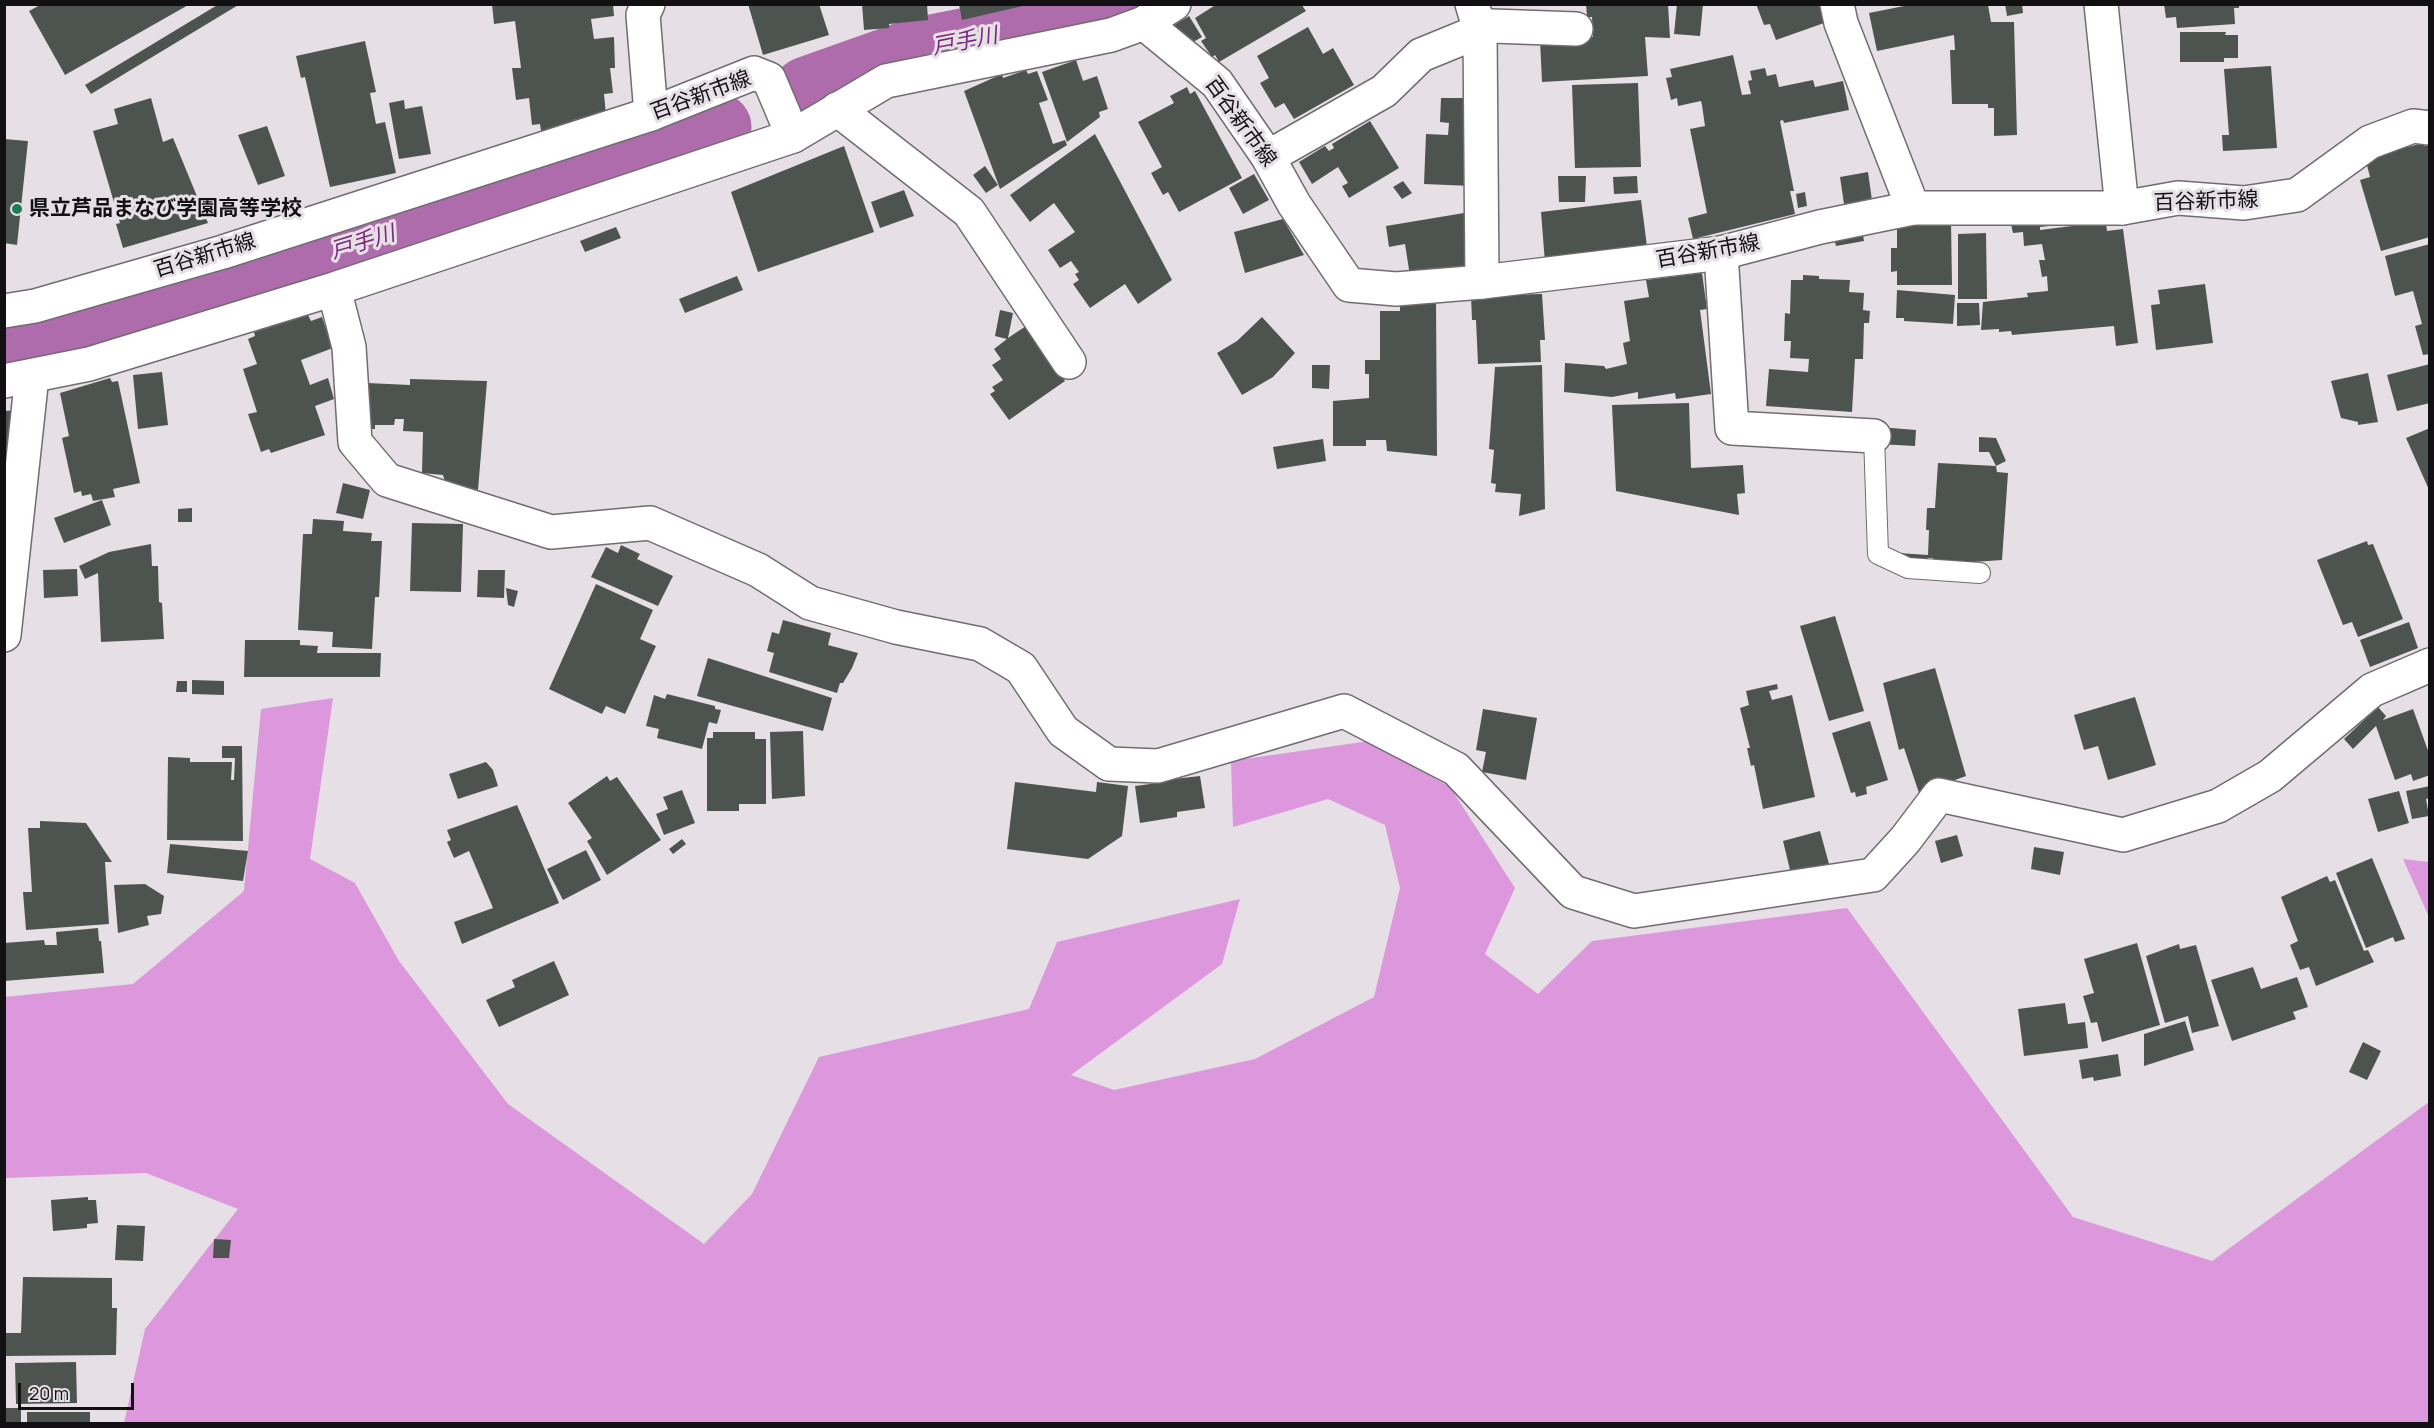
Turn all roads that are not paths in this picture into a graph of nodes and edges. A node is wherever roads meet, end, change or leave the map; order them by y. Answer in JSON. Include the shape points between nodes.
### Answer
{"nodes":[{"id":1,"x":648,"y":4,"type":"edge"},
{"id":2,"x":1174,"y":4,"type":"edge"},
{"id":3,"x":1837,"y":4,"type":"edge"},
{"id":4,"x":2101,"y":4,"type":"edge"},
{"id":5,"x":1476,"y":17,"type":"edge"},
{"id":6,"x":1144,"y":23,"type":"junction"},
{"id":7,"x":1576,"y":29,"type":"dead end"},
{"id":8,"x":837,"y":110,"type":"junction"},
{"id":9,"x":651,"y":114,"type":"junction"},
{"id":10,"x":2430,"y":128,"type":"edge"},
{"id":11,"x":793,"y":136,"type":"junction"},
{"id":12,"x":1268,"y":157,"type":"junction"},
{"id":13,"x":1913,"y":207,"type":"junction"},
{"id":14,"x":2122,"y":208,"type":"junction"},
{"id":15,"x":1721,"y":253,"type":"junction"},
{"id":16,"x":1482,"y":282,"type":"junction"},
{"id":17,"x":334,"y":289,"type":"junction"},
{"id":18,"x":4,"y":311,"type":"edge"},
{"id":19,"x":1069,"y":362,"type":"dead end"},
{"id":20,"x":18,"y":378,"type":"edge"},
{"id":21,"x":1874,"y":436,"type":"joint"},
{"id":22,"x":1980,"y":573,"type":"dead end"},
{"id":23,"x":4,"y":635,"type":"edge"},
{"id":24,"x":2430,"y":665,"type":"edge"}],
"edges":[{"from":1,"to":9,"type":"street","via":[[643,15]]},
{"from":2,"to":6,"type":"street"},
{"from":3,"to":13,"type":"street"},
{"from":4,"to":14,"type":"street"},
{"from":5,"to":7,"type":"street","via":[[1492,26]]},
{"from":5,"to":12,"type":"street","via":[[1421,55],[1384,91]]},
{"from":5,"to":16,"type":"street"},
{"from":6,"to":8,"type":"street","via":[[1111,35],[886,81]]},
{"from":6,"to":12,"type":"street","name":"百谷新市線","via":[[1217,82]]},
{"from":8,"to":11,"type":"street"},
{"from":8,"to":19,"type":"street","via":[[969,212]]},
{"from":9,"to":11,"type":"street","name":"百谷新市線","via":[[754,73],[769,79]]},
{"from":9,"to":18,"type":"street","name":"百谷新市線","via":[[223,252],[35,306]]},
{"from":10,"to":14,"type":"street","name":"百谷新市線","via":[[2413,126],[2370,142],[2297,195],[2244,203],[2178,198]]},
{"from":11,"to":17,"type":"street"},
{"from":12,"to":16,"type":"street","name":"百谷新市線","via":[[1294,204],[1349,285],[1396,289]]},
{"from":13,"to":14,"type":"street","name":"百谷新市線"},
{"from":13,"to":15,"type":"street","name":"百谷新市線"},
{"from":15,"to":16,"type":"street","name":"百谷新市線"},
{"from":15,"to":21,"type":"street","via":[[1732,428]]},
{"from":17,"to":20,"type":"street","via":[[89,364]]},
{"from":17,"to":24,"type":"street","via":[[349,346],[355,442],[387,480],[551,532],[650,523],[758,570],[810,603],[896,627],[980,644],[1021,668],[1063,731],[1109,764],[1158,766],[1344,711],[1456,769],[1573,892],[1634,911],[1873,875],[1939,795],[2123,835],[2218,807],[2270,776],[2372,690]]},
{"from":20,"to":23,"type":"street"},
{"from":21,"to":22,"type":"lane","via":[[1878,554],[1908,568]]}]}
